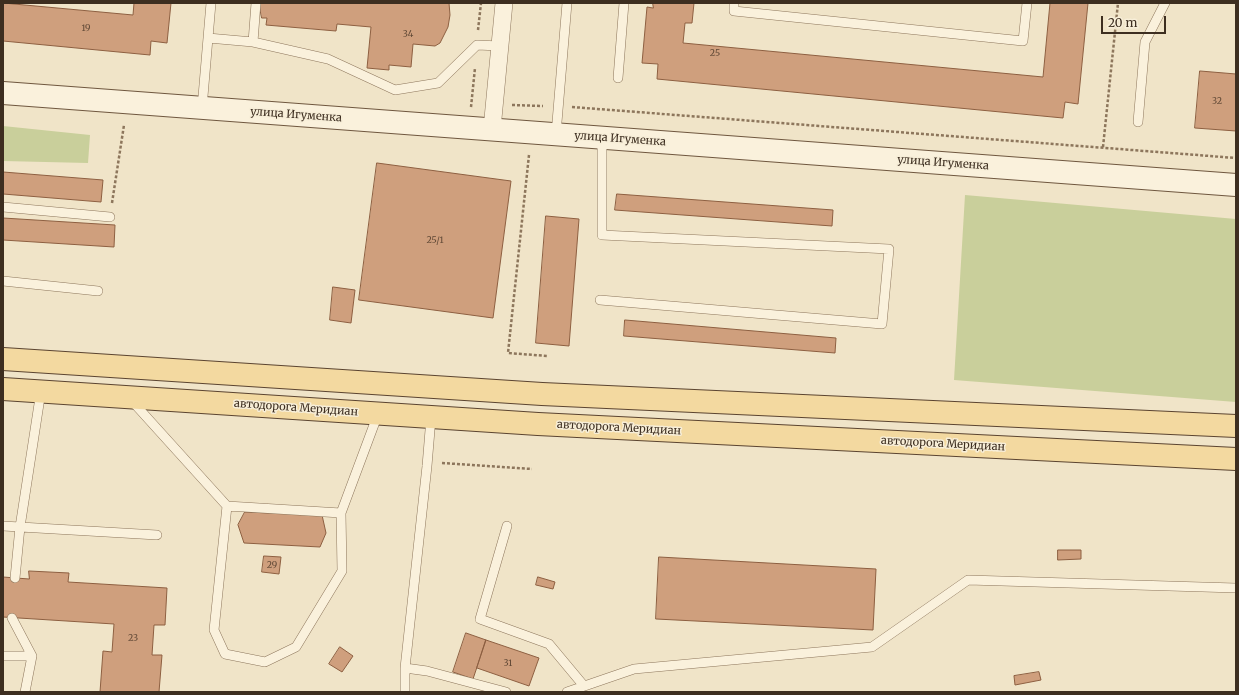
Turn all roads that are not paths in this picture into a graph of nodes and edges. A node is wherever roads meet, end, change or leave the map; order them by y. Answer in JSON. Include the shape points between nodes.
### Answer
{"nodes":[{"id":1,"x":211,"y":3,"type":"edge"},
{"id":2,"x":256,"y":3,"type":"edge"},
{"id":3,"x":504,"y":3,"type":"edge"},
{"id":4,"x":567,"y":3,"type":"edge"},
{"id":5,"x":624,"y":3,"type":"edge"},
{"id":6,"x":734,"y":3,"type":"edge"},
{"id":7,"x":1027,"y":3,"type":"edge"},
{"id":8,"x":1165,"y":3,"type":"edge"},
{"id":9,"x":208,"y":38,"type":"junction"},
{"id":10,"x":253,"y":42,"type":"junction"},
{"id":11,"x":500,"y":46,"type":"junction"},
{"id":12,"x":618,"y":78,"type":"dead end"},
{"id":13,"x":3,"y":93,"type":"edge"},
{"id":14,"x":202,"y":108,"type":"junction"},
{"id":15,"x":1138,"y":122,"type":"dead end"},
{"id":16,"x":492,"y":129,"type":"junction"},
{"id":17,"x":556,"y":134,"type":"junction"},
{"id":18,"x":602,"y":137,"type":"junction"},
{"id":19,"x":1236,"y":186,"type":"edge"},
{"id":20,"x":3,"y":207,"type":"edge"},
{"id":21,"x":110,"y":217,"type":"road end"},
{"id":22,"x":3,"y":281,"type":"edge"},
{"id":23,"x":98,"y":291,"type":"dead end"},
{"id":24,"x":600,"y":300,"type":"dead end"},
{"id":25,"x":3,"y":359,"type":"edge"},
{"id":26,"x":3,"y":389,"type":"edge"},
{"id":27,"x":41,"y":391,"type":"junction"},
{"id":28,"x":129,"y":397,"type":"junction"},
{"id":29,"x":378,"y":414,"type":"junction"},
{"id":30,"x":431,"y":418,"type":"junction"},
{"id":31,"x":1236,"y":426,"type":"edge"},
{"id":32,"x":1236,"y":459,"type":"edge"},
{"id":33,"x":227,"y":506,"type":"junction"},
{"id":34,"x":341,"y":513,"type":"junction"},
{"id":35,"x":3,"y":526,"type":"edge"},
{"id":36,"x":507,"y":526,"type":"dead end"},
{"id":37,"x":20,"y":527,"type":"junction"},
{"id":38,"x":157,"y":534,"type":"dead end"},
{"id":39,"x":15,"y":578,"type":"dead end"},
{"id":40,"x":1236,"y":588,"type":"edge"},
{"id":41,"x":12,"y":618,"type":"dead end"},
{"id":42,"x":3,"y":656,"type":"edge"},
{"id":43,"x":32,"y":656,"type":"junction"},
{"id":44,"x":405,"y":668,"type":"junction"},
{"id":45,"x":584,"y":686,"type":"junction"},
{"id":46,"x":479,"y":688,"type":"edge"},
{"id":47,"x":25,"y":692,"type":"edge"},
{"id":48,"x":406,"y":692,"type":"edge"},
{"id":49,"x":506,"y":692,"type":"edge"},
{"id":50,"x":567,"y":692,"type":"edge"}],
"edges":[{"from":1,"to":9,"type":"lane"},
{"from":2,"to":10,"type":"lane"},
{"from":3,"to":11,"type":"street"},
{"from":4,"to":17,"type":"lane"},
{"from":5,"to":12,"type":"lane"},
{"from":6,"to":7,"type":"lane","via":[[734,11],[1023,41]]},
{"from":8,"to":15,"type":"lane","via":[[1145,42]]},
{"from":9,"to":10,"type":"lane"},
{"from":9,"to":14,"type":"lane"},
{"from":10,"to":11,"type":"lane","via":[[328,59],[395,90],[438,83],[477,44]]},
{"from":11,"to":16,"type":"street"},
{"from":13,"to":14,"type":"street","name":"улица Игуменка"},
{"from":14,"to":16,"type":"street","name":"улица Игуменка"},
{"from":16,"to":17,"type":"street","name":"улица Игуменка"},
{"from":17,"to":18,"type":"street","name":"улица Игуменка"},
{"from":18,"to":19,"type":"street","name":"улица Игуменка"},
{"from":18,"to":24,"type":"lane","via":[[602,234],[889,249],[882,324]]},
{"from":20,"to":21,"type":"lane"},
{"from":22,"to":23,"type":"lane"},
{"from":25,"to":31,"type":"main road","via":[[542,394]]},
{"from":26,"to":27,"type":"main road","name":"автодорога Меридиан"},
{"from":27,"to":28,"type":"main road","name":"автодорога Меридиан"},
{"from":27,"to":37,"type":"lane"},
{"from":28,"to":29,"type":"main road","name":"автодорога Меридиан"},
{"from":28,"to":33,"type":"lane"},
{"from":29,"to":30,"type":"main road","name":"автодорога Меридиан"},
{"from":29,"to":34,"type":"lane"},
{"from":30,"to":32,"type":"main road","name":"автодорога Меридиан"},
{"from":30,"to":44,"type":"lane"},
{"from":33,"to":34,"type":"lane"},
{"from":33,"to":34,"type":"lane","via":[[214,630],[225,654],[265,662],[296,647],[342,571]]},
{"from":35,"to":37,"type":"lane"},
{"from":36,"to":45,"type":"lane","via":[[480,619],[549,644]]},
{"from":37,"to":38,"type":"lane"},
{"from":37,"to":39,"type":"lane"},
{"from":40,"to":45,"type":"lane","via":[[968,580],[872,647],[634,669]]},
{"from":41,"to":43,"type":"lane"},
{"from":42,"to":43,"type":"lane"},
{"from":43,"to":47,"type":"lane"},
{"from":44,"to":46,"type":"lane","via":[[427,671]]},
{"from":44,"to":48,"type":"lane"},
{"from":45,"to":50,"type":"lane"},
{"from":46,"to":49,"type":"lane"}]}
